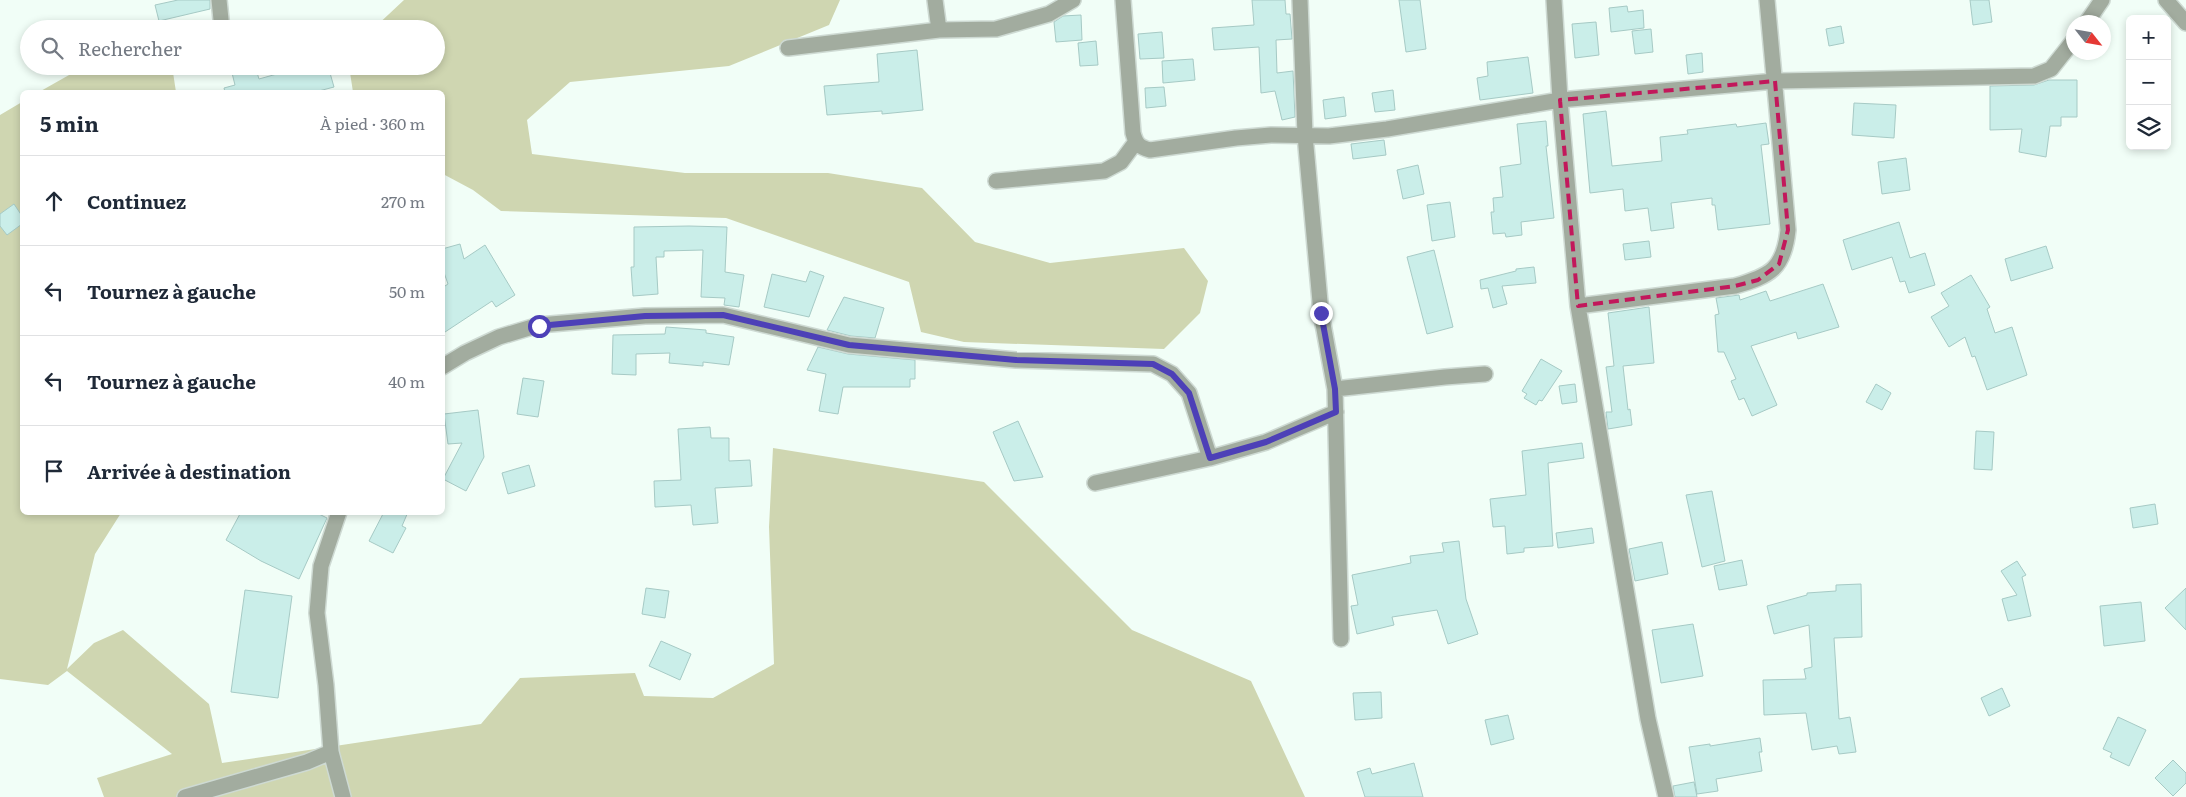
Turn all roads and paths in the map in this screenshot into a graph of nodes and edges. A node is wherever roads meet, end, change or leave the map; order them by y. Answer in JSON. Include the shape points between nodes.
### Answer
{"nodes":[{"id":1,"x":219,"y":0,"type":"edge"},
{"id":2,"x":935,"y":0,"type":"edge"},
{"id":3,"x":1073,"y":0,"type":"edge"},
{"id":4,"x":1122,"y":0,"type":"edge"},
{"id":5,"x":1300,"y":0,"type":"edge"},
{"id":6,"x":1554,"y":0,"type":"edge"},
{"id":7,"x":1768,"y":0,"type":"edge"},
{"id":8,"x":2102,"y":0,"type":"edge"},
{"id":9,"x":2166,"y":0,"type":"edge"},
{"id":10,"x":2092,"y":15,"type":"edge"},
{"id":11,"x":221,"y":20,"type":"edge"},
{"id":12,"x":2186,"y":23,"type":"edge"},
{"id":13,"x":939,"y":30,"type":"junction"},
{"id":14,"x":788,"y":48,"type":"dead end"},
{"id":15,"x":2066,"y":50,"type":"edge"},
{"id":16,"x":1775,"y":81,"type":"junction"},
{"id":17,"x":1560,"y":100,"type":"junction"},
{"id":18,"x":1305,"y":135,"type":"junction"},
{"id":19,"x":1135,"y":143,"type":"junction"},
{"id":20,"x":996,"y":181,"type":"dead end"},
{"id":21,"x":1578,"y":306,"type":"junction"},
{"id":22,"x":445,"y":365,"type":"edge"},
{"id":23,"x":1485,"y":374,"type":"dead end"},
{"id":24,"x":1335,"y":389,"type":"junction"},
{"id":25,"x":1336,"y":412,"type":"junction"},
{"id":26,"x":1210,"y":458,"type":"junction"},
{"id":27,"x":1095,"y":483,"type":"dead end"},
{"id":28,"x":338,"y":515,"type":"edge"},
{"id":29,"x":1341,"y":639,"type":"dead end"},
{"id":30,"x":331,"y":752,"type":"junction"},
{"id":31,"x":185,"y":797,"type":"edge"},
{"id":32,"x":343,"y":797,"type":"edge"},
{"id":33,"x":1666,"y":797,"type":"edge"}],
"edges":[{"from":1,"to":11,"type":"street"},
{"from":2,"to":13,"type":"street"},
{"from":3,"to":13,"type":"street","via":[[1049,14],[996,29]]},
{"from":4,"to":19,"type":"street"},
{"from":5,"to":18,"type":"street"},
{"from":6,"to":17,"type":"street"},
{"from":7,"to":16,"type":"street"},
{"from":8,"to":10,"type":"street"},
{"from":9,"to":12,"type":"street"},
{"from":13,"to":14,"type":"street"},
{"from":15,"to":16,"type":"street","via":[[2051,69],[2034,76]]},
{"from":16,"to":17,"type":"street"},
{"from":16,"to":21,"type":"street","via":[[1788,230],[1779,264],[1758,280],[1735,286]]},
{"from":17,"to":18,"type":"street","via":[[1387,129],[1329,136]]},
{"from":17,"to":21,"type":"street"},
{"from":18,"to":19,"type":"street","via":[[1236,138],[1150,150]]},
{"from":18,"to":24,"type":"street","via":[[1321,313]]},
{"from":19,"to":20,"type":"street","via":[[1121,162],[1104,171]]},
{"from":21,"to":33,"type":"street","via":[[1648,719]]},
{"from":22,"to":26,"type":"street","via":[[499,337],[539,326],[645,316],[714,315],[849,345],[1016,360],[1153,364],[1172,374],[1189,393]]},
{"from":23,"to":24,"type":"street"},
{"from":24,"to":25,"type":"street"},
{"from":25,"to":26,"type":"street","via":[[1266,442]]},
{"from":25,"to":29,"type":"street"},
{"from":26,"to":27,"type":"street"},
{"from":28,"to":30,"type":"street","via":[[321,566],[317,613]]},
{"from":30,"to":31,"type":"street"},
{"from":30,"to":32,"type":"street"}]}
